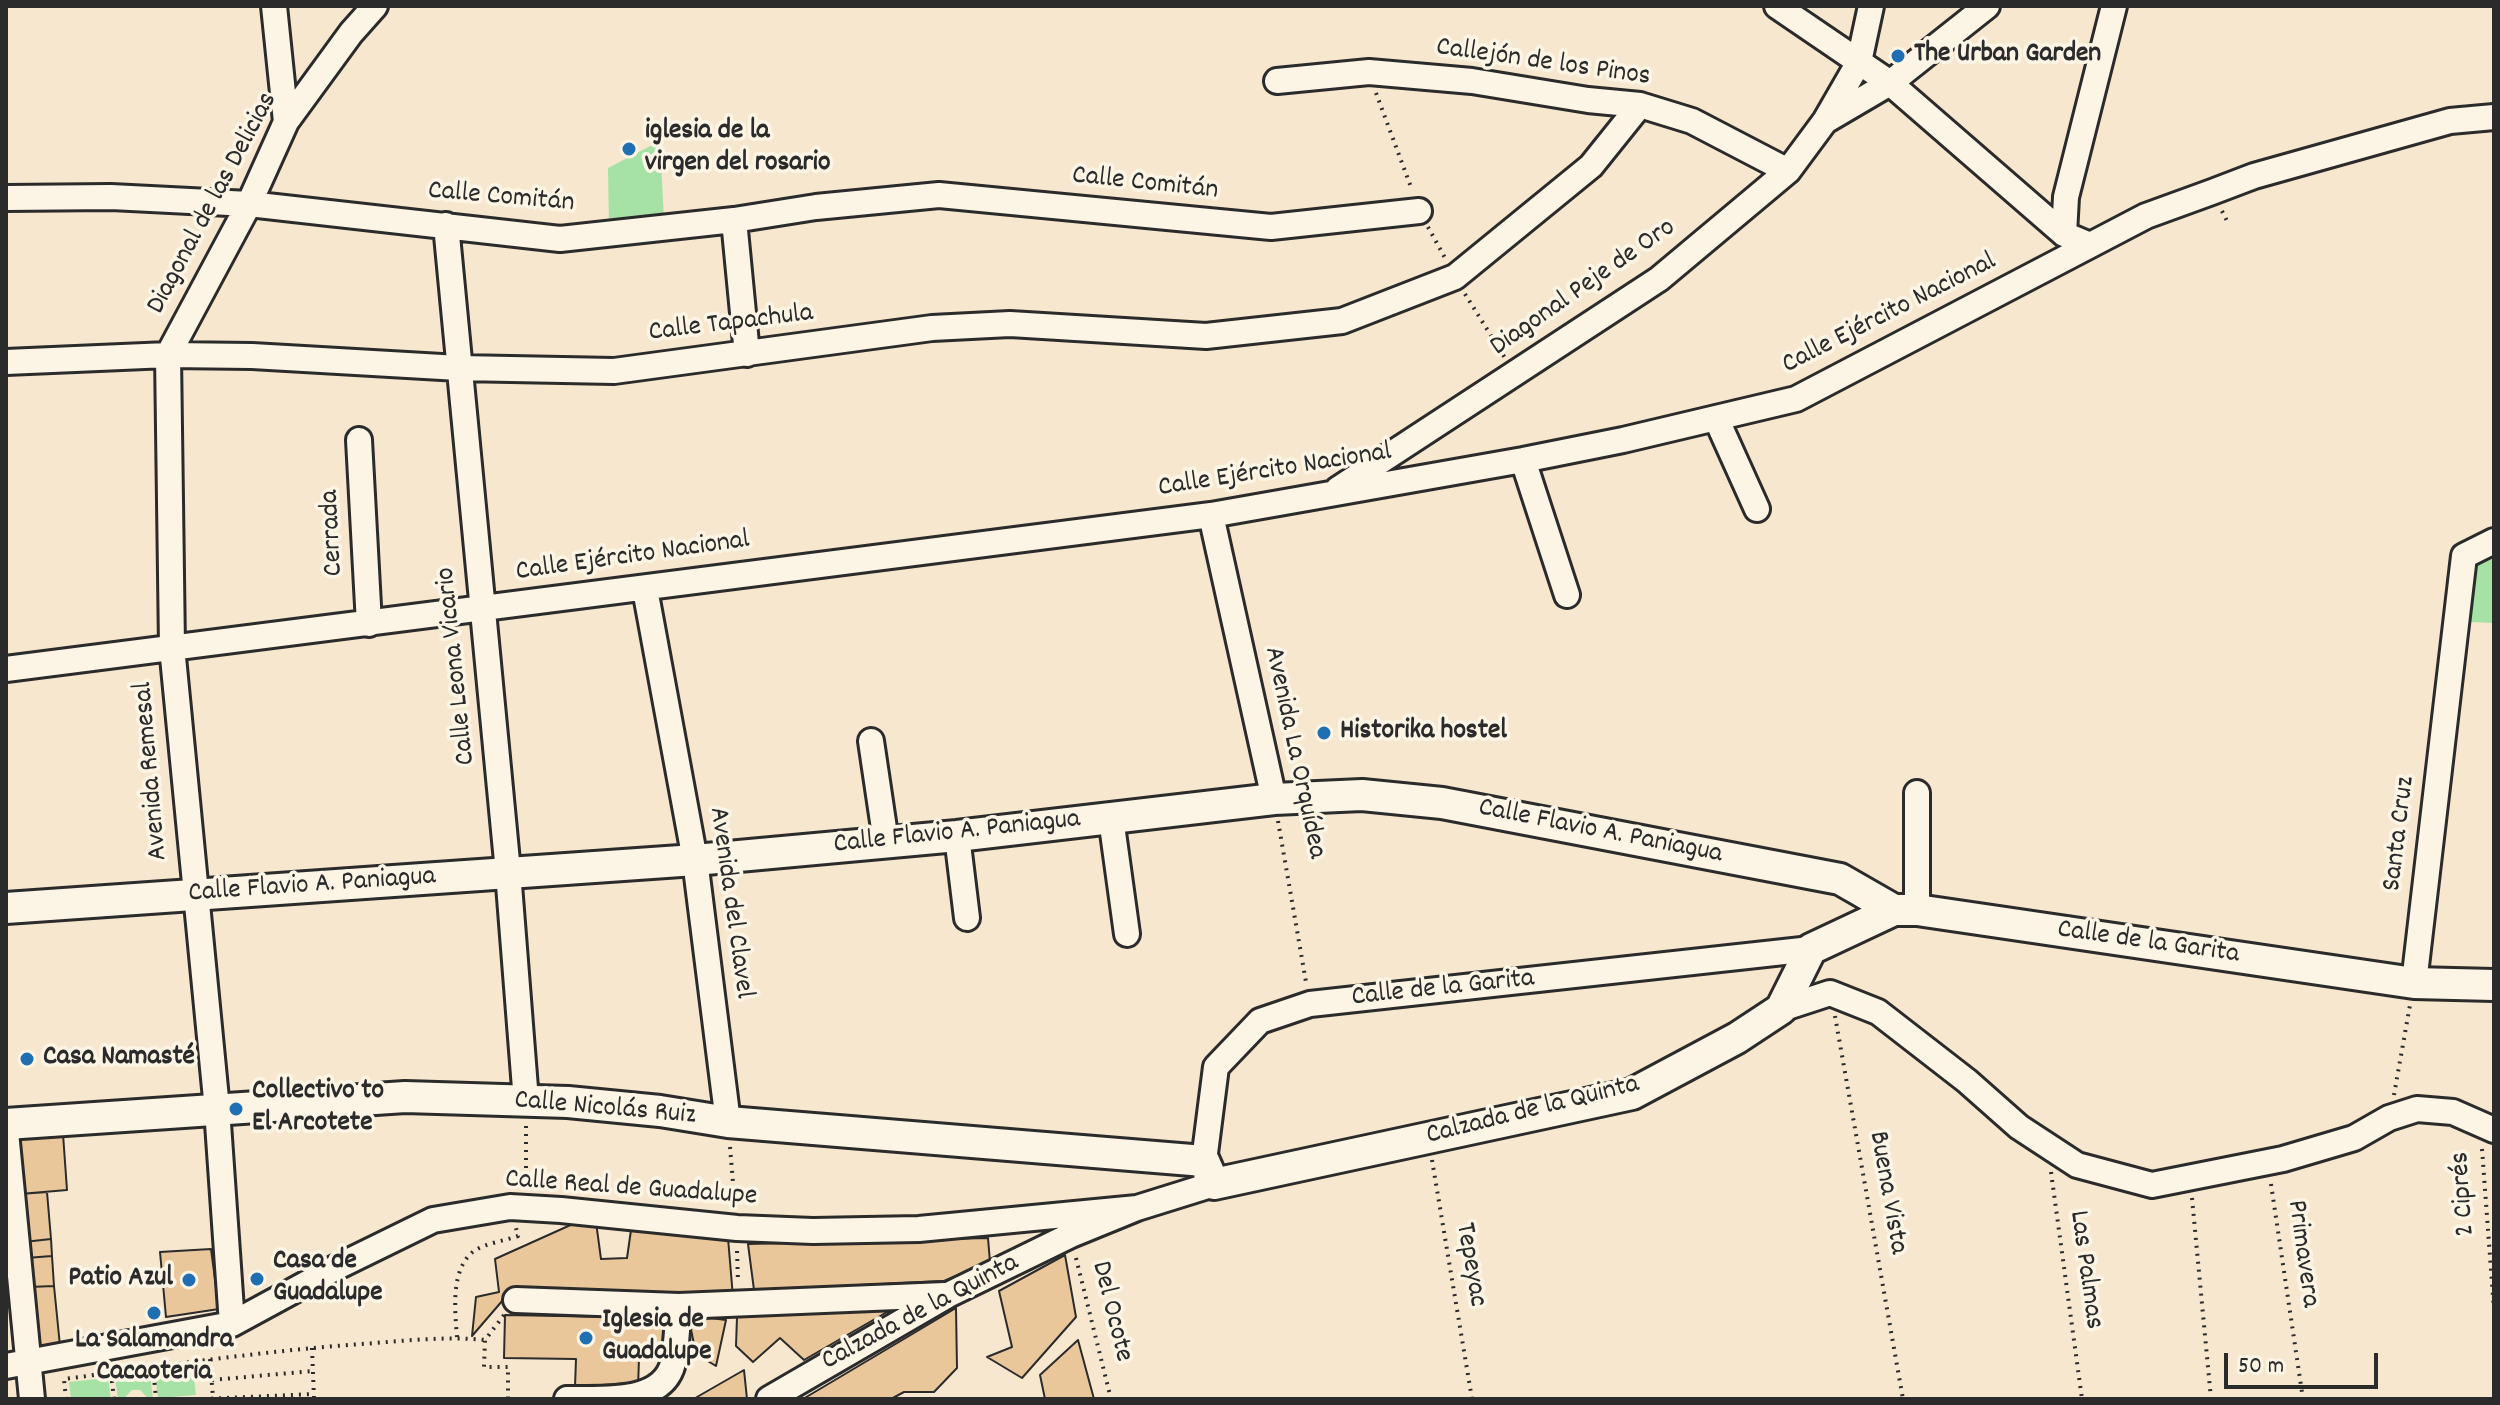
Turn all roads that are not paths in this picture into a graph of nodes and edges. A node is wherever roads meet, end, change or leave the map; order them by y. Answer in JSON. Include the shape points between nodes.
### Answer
{"nodes":[{"id":1,"x":274,"y":6,"type":"edge"},
{"id":2,"x":375,"y":6,"type":"edge"},
{"id":3,"x":1777,"y":6,"type":"edge"},
{"id":4,"x":1871,"y":6,"type":"edge"},
{"id":5,"x":1987,"y":6,"type":"edge"},
{"id":6,"x":2114,"y":6,"type":"edge"},
{"id":7,"x":1859,"y":62,"type":"junction"},
{"id":8,"x":1277,"y":81,"type":"dead end"},
{"id":9,"x":1890,"y":83,"type":"junction"},
{"id":10,"x":1640,"y":105,"type":"junction"},
{"id":11,"x":2494,"y":117,"type":"edge"},
{"id":12,"x":1825,"y":121,"type":"junction"},
{"id":13,"x":286,"y":122,"type":"junction"},
{"id":14,"x":1788,"y":171,"type":"junction"},
{"id":15,"x":6,"y":198,"type":"edge"},
{"id":16,"x":249,"y":204,"type":"junction"},
{"id":17,"x":1419,"y":211,"type":"dead end"},
{"id":18,"x":734,"y":220,"type":"junction"},
{"id":19,"x":446,"y":225,"type":"junction"},
{"id":20,"x":2064,"y":234,"type":"junction"},
{"id":21,"x":2090,"y":245,"type":"junction"},
{"id":22,"x":747,"y":354,"type":"junction"},
{"id":23,"x":168,"y":355,"type":"junction"},
{"id":24,"x":6,"y":362,"type":"edge"},
{"id":25,"x":459,"y":368,"type":"junction"},
{"id":26,"x":1716,"y":418,"type":"junction"},
{"id":27,"x":359,"y":440,"type":"dead end"},
{"id":28,"x":1523,"y":460,"type":"junction"},
{"id":29,"x":1329,"y":495,"type":"junction"},
{"id":30,"x":1757,"y":509,"type":"dead end"},
{"id":31,"x":1211,"y":515,"type":"junction"},
{"id":32,"x":2494,"y":541,"type":"edge"},
{"id":33,"x":645,"y":589,"type":"junction"},
{"id":34,"x":1567,"y":595,"type":"dead end"},
{"id":35,"x":483,"y":609,"type":"junction"},
{"id":36,"x":369,"y":624,"type":"junction"},
{"id":37,"x":172,"y":647,"type":"junction"},
{"id":38,"x":6,"y":669,"type":"edge"},
{"id":39,"x":871,"y":741,"type":"dead end"},
{"id":40,"x":1917,"y":793,"type":"dead end"},
{"id":41,"x":1274,"y":799,"type":"junction"},
{"id":42,"x":1111,"y":818,"type":"junction"},
{"id":43,"x":957,"y":836,"type":"junction"},
{"id":44,"x":886,"y":842,"type":"junction"},
{"id":45,"x":695,"y":860,"type":"junction"},
{"id":46,"x":508,"y":872,"type":"junction"},
{"id":47,"x":195,"y":896,"type":"junction"},
{"id":48,"x":6,"y":908,"type":"edge"},
{"id":49,"x":1905,"y":910,"type":"junction"},
{"id":50,"x":967,"y":918,"type":"dead end"},
{"id":51,"x":1127,"y":934,"type":"dead end"},
{"id":52,"x":1811,"y":949,"type":"junction"},
{"id":53,"x":2414,"y":983,"type":"junction"},
{"id":54,"x":2494,"y":985,"type":"edge"},
{"id":55,"x":1781,"y":1009,"type":"junction"},
{"id":56,"x":526,"y":1101,"type":"junction"},
{"id":57,"x":217,"y":1109,"type":"junction"},
{"id":58,"x":728,"y":1122,"type":"junction"},
{"id":59,"x":6,"y":1124,"type":"edge"},
{"id":60,"x":2487,"y":1126,"type":"edge"},
{"id":61,"x":6,"y":1132,"type":"edge"},
{"id":62,"x":1209,"y":1173,"type":"junction"},
{"id":63,"x":1137,"y":1208,"type":"junction"},
{"id":64,"x":948,"y":1295,"type":"junction"},
{"id":65,"x":516,"y":1300,"type":"road end"},
{"id":66,"x":679,"y":1306,"type":"junction"},
{"id":67,"x":232,"y":1324,"type":"junction"},
{"id":68,"x":18,"y":1364,"type":"edge"},
{"id":69,"x":32,"y":1399,"type":"edge"},
{"id":70,"x":567,"y":1399,"type":"edge"},
{"id":71,"x":769,"y":1399,"type":"edge"}],
"edges":[{"from":1,"to":13,"type":"street"},
{"from":2,"to":13,"type":"street","name":"Diagonal de las Delicias"},
{"from":3,"to":7,"type":"street"},
{"from":4,"to":7,"type":"street","name":"Diagonal Peje de Oro"},
{"from":5,"to":9,"type":"street"},
{"from":6,"to":20,"type":"street","via":[[2066,197]]},
{"from":7,"to":9,"type":"street"},
{"from":7,"to":12,"type":"street","name":"Diagonal Peje de Oro"},
{"from":8,"to":10,"type":"street","name":"Callejón de los Pinos","via":[[1369,72]]},
{"from":9,"to":12,"type":"street"},
{"from":9,"to":20,"type":"street"},
{"from":10,"to":14,"type":"street","name":"Callejón de los Pinos","via":[[1692,121]]},
{"from":10,"to":22,"type":"street","name":"Calle Tapachula","via":[[1591,166],[1455,277],[1342,321],[1206,336],[1010,324],[932,328]]},
{"from":11,"to":21,"type":"street","name":"Calle Ejército Nacional","via":[[2450,121],[2254,176],[2146,216]]},
{"from":12,"to":14,"type":"street","name":"Diagonal Peje de Oro"},
{"from":13,"to":16,"type":"street","name":"Diagonal de las Delicias"},
{"from":14,"to":29,"type":"street","name":"Diagonal Peje de Oro","via":[[1659,279]]},
{"from":15,"to":16,"type":"street","name":"Calle Comitán"},
{"from":16,"to":19,"type":"street","name":"Calle Comitán"},
{"from":16,"to":23,"type":"street","name":"Diagonal de las Delicias"},
{"from":17,"to":18,"type":"street","name":"Calle Comitán","via":[[1271,227],[939,195]]},
{"from":18,"to":19,"type":"street","name":"Calle Comitán","via":[[560,239]]},
{"from":18,"to":22,"type":"street"},
{"from":19,"to":25,"type":"street","name":"Calle Leona Vicario"},
{"from":20,"to":21,"type":"street"},
{"from":21,"to":26,"type":"street","name":"Calle Ejército Nacional","via":[[1796,399]]},
{"from":22,"to":25,"type":"street","name":"Calle Tapachula","via":[[614,371]]},
{"from":23,"to":24,"type":"street","name":"Calle Tapachula"},
{"from":23,"to":25,"type":"street","name":"Calle Tapachula"},
{"from":23,"to":37,"type":"street","name":"Avenida Remesal"},
{"from":25,"to":35,"type":"street","name":"Calle Leona Vicario"},
{"from":26,"to":28,"type":"street","name":"Calle Ejército Nacional"},
{"from":26,"to":30,"type":"street"},
{"from":27,"to":36,"type":"street","name":"Cerrada"},
{"from":28,"to":29,"type":"street","name":"Calle Ejército Nacional"},
{"from":28,"to":34,"type":"street"},
{"from":29,"to":31,"type":"street","name":"Calle Ejército Nacional"},
{"from":31,"to":33,"type":"street","name":"Calle Ejército Nacional"},
{"from":31,"to":41,"type":"street","name":"Avenida La Orquídea"},
{"from":32,"to":53,"type":"street","name":"Santa Cruz","via":[[2464,556]]},
{"from":33,"to":35,"type":"street","name":"Calle Ejército Nacional"},
{"from":33,"to":45,"type":"street","name":"Avenida del Clavel"},
{"from":35,"to":36,"type":"street","name":"Calle Ejército Nacional"},
{"from":35,"to":46,"type":"street","name":"Calle Leona Vicario"},
{"from":36,"to":37,"type":"street","name":"Calle Ejército Nacional"},
{"from":37,"to":38,"type":"street","name":"Calle Ejército Nacional"},
{"from":37,"to":47,"type":"street","name":"Avenida Remesal"},
{"from":39,"to":44,"type":"street"},
{"from":40,"to":49,"type":"street"},
{"from":41,"to":42,"type":"street","name":"Calle Flavio A. Paniagua"},
{"from":41,"to":49,"type":"street","name":"Calle Flavio A. Paniagua","via":[[1362,795],[1442,803],[1840,879]]},
{"from":42,"to":43,"type":"street","name":"Calle Flavio A. Paniagua"},
{"from":42,"to":51,"type":"street"},
{"from":43,"to":44,"type":"street","name":"Calle Flavio A. Paniagua"},
{"from":43,"to":50,"type":"street"},
{"from":44,"to":45,"type":"street","name":"Calle Flavio A. Paniagua"},
{"from":45,"to":46,"type":"street","name":"Calle Flavio A. Paniagua"},
{"from":45,"to":58,"type":"street","name":"Avenida del Clavel"},
{"from":46,"to":47,"type":"street","name":"Calle Flavio A. Paniagua"},
{"from":46,"to":56,"type":"street","name":"Calle Leona Vicario"},
{"from":47,"to":48,"type":"street","name":"Calle Flavio A. Paniagua"},
{"from":47,"to":57,"type":"street","name":"Avenida Remesal"},
{"from":49,"to":52,"type":"street","name":"Calle de la Garita"},
{"from":49,"to":53,"type":"street","name":"Calle de la Garita"},
{"from":52,"to":55,"type":"street"},
{"from":52,"to":62,"type":"street","name":"Calle de la Garita","via":[[1310,1004],[1260,1021],[1216,1067]]},
{"from":53,"to":54,"type":"street","name":"Calle de la Garita"},
{"from":55,"to":60,"type":"street","name":"Calzada de la Quinta","via":[[1832,994],[1878,1012],[2019,1127],[2077,1165],[2152,1185],[2354,1138],[2417,1109],[2453,1112]]},
{"from":55,"to":62,"type":"street","name":"Calzada de la Quinta","via":[[1632,1094],[1430,1138]]},
{"from":56,"to":57,"type":"street","name":"Calle Nicolás Ruiz","via":[[405,1097]]},
{"from":56,"to":58,"type":"street","name":"Calle Nicolás Ruiz"},
{"from":57,"to":59,"type":"street","name":"Calle Nicolás Ruiz"},
{"from":57,"to":67,"type":"street","name":"Avenida Remesal"},
{"from":58,"to":62,"type":"street","name":"Calle Nicolás Ruiz"},
{"from":61,"to":68,"type":"street"},
{"from":62,"to":63,"type":"street","name":"Calzada de la Quinta"},
{"from":63,"to":64,"type":"street","name":"Calzada de la Quinta"},
{"from":63,"to":67,"type":"street","name":"Calle Real de Guadalupe","via":[[919,1229],[737,1228],[518,1207],[433,1220]]},
{"from":64,"to":66,"type":"street"},
{"from":64,"to":71,"type":"street","name":"Calzada de la Quinta"},
{"from":65,"to":66,"type":"street"},
{"from":66,"to":70,"type":"street","via":[[673,1363],[657,1387],[628,1398]]},
{"from":67,"to":68,"type":"street","name":"Calle Real de Guadalupe"},
{"from":68,"to":69,"type":"street"}]}
